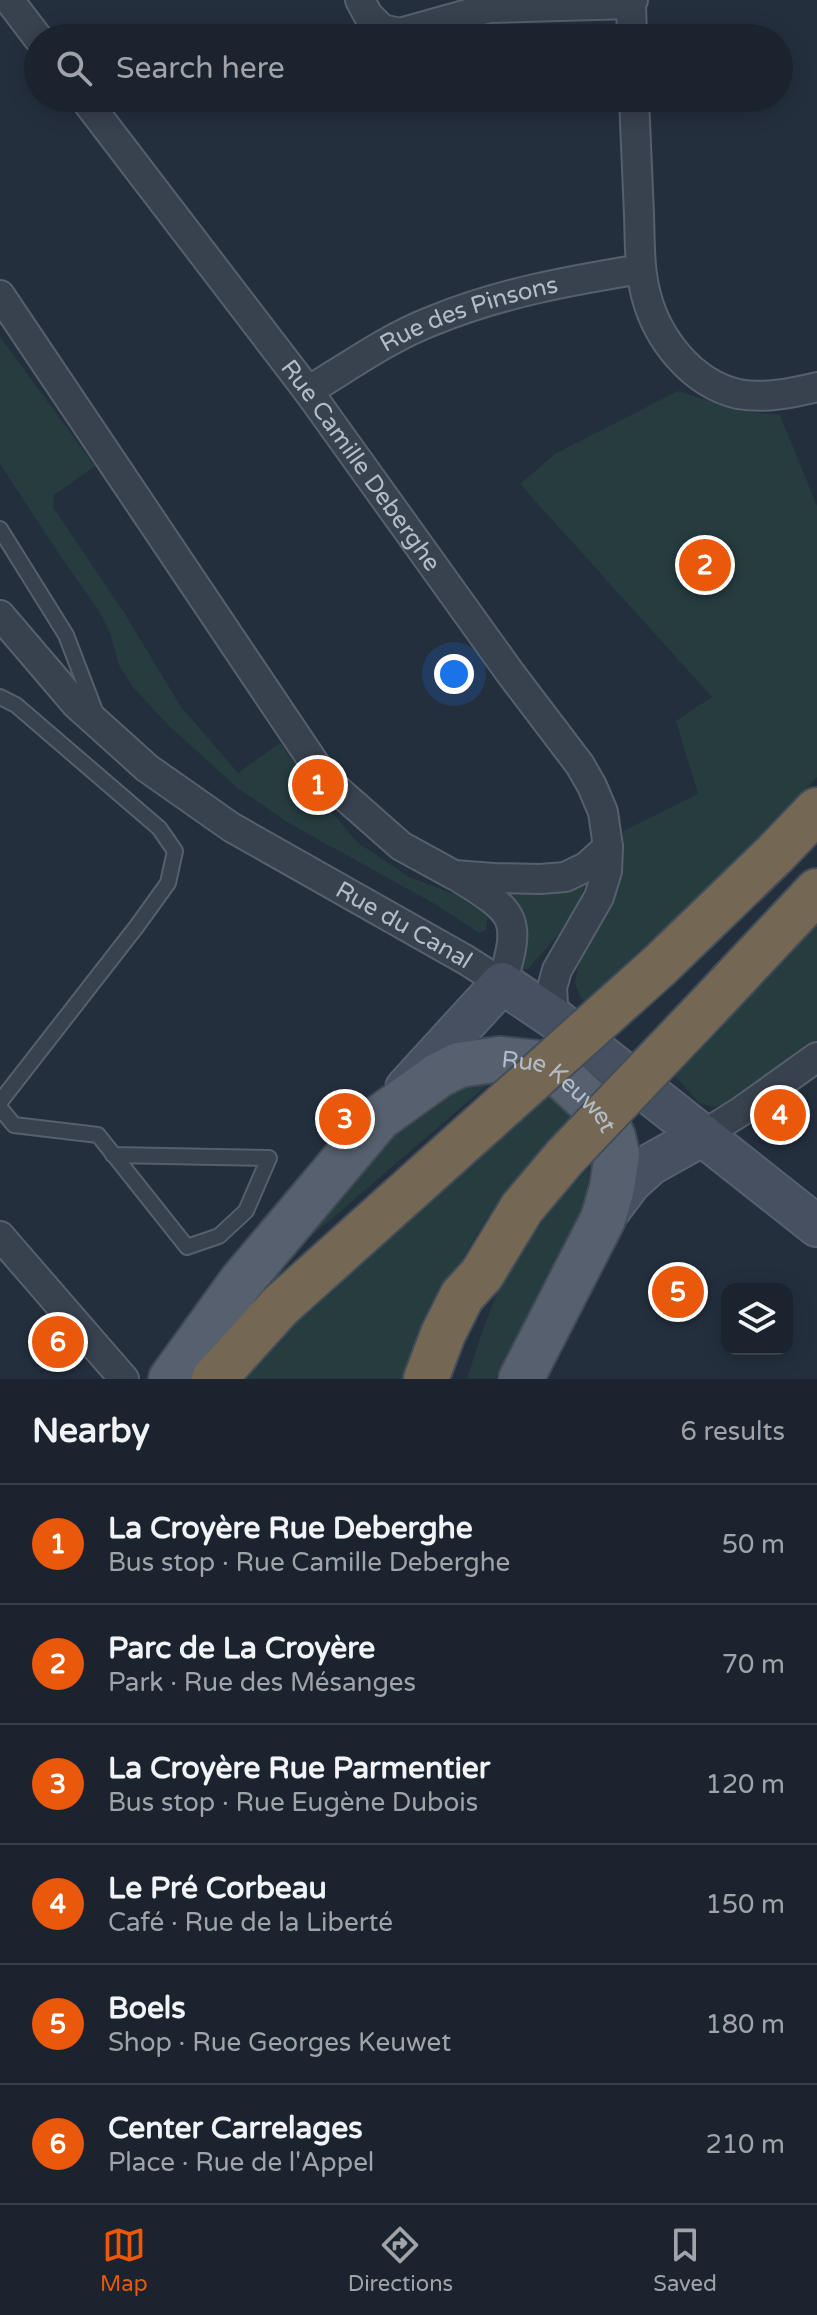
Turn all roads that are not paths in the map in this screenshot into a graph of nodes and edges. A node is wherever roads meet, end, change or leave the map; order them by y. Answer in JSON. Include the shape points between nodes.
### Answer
{"nodes":[{"id":1,"x":9,"y":0,"type":"edge"},
{"id":2,"x":360,"y":0,"type":"edge"},
{"id":3,"x":632,"y":2,"type":"edge"},
{"id":4,"x":27,"y":24,"type":"edge"},
{"id":5,"x":377,"y":24,"type":"edge"},
{"id":6,"x":432,"y":24,"type":"edge"},
{"id":7,"x":632,"y":24,"type":"edge"},
{"id":8,"x":95,"y":112,"type":"edge"},
{"id":9,"x":635,"y":112,"type":"edge"},
{"id":10,"x":641,"y":269,"type":"junction"},
{"id":11,"x":0,"y":295,"type":"edge"},
{"id":12,"x":817,"y":387,"type":"edge"},
{"id":13,"x":308,"y":391,"type":"junction"},
{"id":14,"x":0,"y":529,"type":"edge"},
{"id":15,"x":0,"y":615,"type":"edge"},
{"id":16,"x":0,"y":697,"type":"edge"},
{"id":17,"x":102,"y":727,"type":"junction"},
{"id":18,"x":817,"y":810,"type":"edge"},
{"id":19,"x":608,"y":847,"type":"junction"},
{"id":20,"x":454,"y":875,"type":"junction"},
{"id":21,"x":817,"y":891,"type":"edge"},
{"id":22,"x":502,"y":983,"type":"junction"},
{"id":23,"x":554,"y":1018,"type":"junction"},
{"id":24,"x":817,"y":1057,"type":"edge"},
{"id":25,"x":0,"y":1102,"type":"edge"},
{"id":26,"x":0,"y":1108,"type":"edge"},
{"id":27,"x":379,"y":1118,"type":"junction"},
{"id":28,"x":703,"y":1135,"type":"junction"},
{"id":29,"x":113,"y":1155,"type":"junction"},
{"id":30,"x":603,"y":1219,"type":"junction"},
{"id":31,"x":817,"y":1226,"type":"edge"},
{"id":32,"x":0,"y":1236,"type":"edge"},
{"id":33,"x":482,"y":1274,"type":"junction"},
{"id":34,"x":124,"y":1379,"type":"edge"},
{"id":35,"x":171,"y":1379,"type":"edge"},
{"id":36,"x":214,"y":1379,"type":"edge"},
{"id":37,"x":426,"y":1379,"type":"edge"},
{"id":38,"x":449,"y":1379,"type":"edge"},
{"id":39,"x":521,"y":1379,"type":"edge"}],
"edges":[{"from":1,"to":4,"type":"street"},
{"from":2,"to":5,"type":"street"},
{"from":3,"to":6,"type":"street","via":[[489,8]]},
{"from":3,"to":7,"type":"street"},
{"from":8,"to":13,"type":"street","name":"Rue Camille Deberghe"},
{"from":9,"to":10,"type":"street"},
{"from":10,"to":12,"type":"street","via":[[659,330],[693,370],[738,394],[774,395]]},
{"from":10,"to":13,"type":"street","name":"Rue des Pinsons","via":[[542,285],[453,313],[390,342]]},
{"from":11,"to":20,"type":"street","via":[[325,779],[401,846]]},
{"from":13,"to":19,"type":"street","name":"Rue Camille Deberghe","via":[[580,765],[603,812]]},
{"from":14,"to":17,"type":"lane","via":[[66,635]]},
{"from":15,"to":17,"type":"street","name":"Rue du Canal"},
{"from":16,"to":25,"type":"lane","via":[[159,828],[175,851],[168,883]]},
{"from":17,"to":22,"type":"street","name":"Rue du Canal","via":[[147,768],[231,827]]},
{"from":18,"to":36,"type":"highway","bridge":true,"via":[[659,966],[280,1306]]},
{"from":19,"to":20,"type":"street","via":[[565,877]]},
{"from":19,"to":23,"type":"street","name":"Rue Camille Deberghe","via":[[599,897],[557,970]]},
{"from":20,"to":22,"type":"street","via":[[499,903],[511,920]]},
{"from":21,"to":33,"type":"highway","bridge":true,"via":[[565,1157],[522,1208]]},
{"from":22,"to":23,"type":"street","name":"Rue du Canal"},
{"from":22,"to":27,"type":"street"},
{"from":23,"to":28,"type":"street","name":"Rue du Canal"},
{"from":24,"to":28,"type":"street"},
{"from":26,"to":29,"type":"lane","via":[[14,1125],[98,1135]]},
{"from":27,"to":30,"type":"main road","name":"Rue Keuwet","via":[[459,1065],[500,1059],[539,1063],[558,1073],[601,1113],[613,1137],[617,1154]]},
{"from":27,"to":35,"type":"main road","name":"Rue Keuwet","via":[[241,1282]]},
{"from":28,"to":30,"type":"street","via":[[651,1164]]},
{"from":28,"to":31,"type":"street","name":"Rue du Canal"},
{"from":29,"to":29,"type":"lane","via":[[187,1247],[219,1236],[246,1211],[269,1158]]},
{"from":30,"to":39,"type":"main road","name":"Rue Keuwet"},
{"from":32,"to":34,"type":"street"},
{"from":33,"to":37,"type":"highway","via":[[462,1296]]},
{"from":33,"to":38,"type":"highway"}]}
